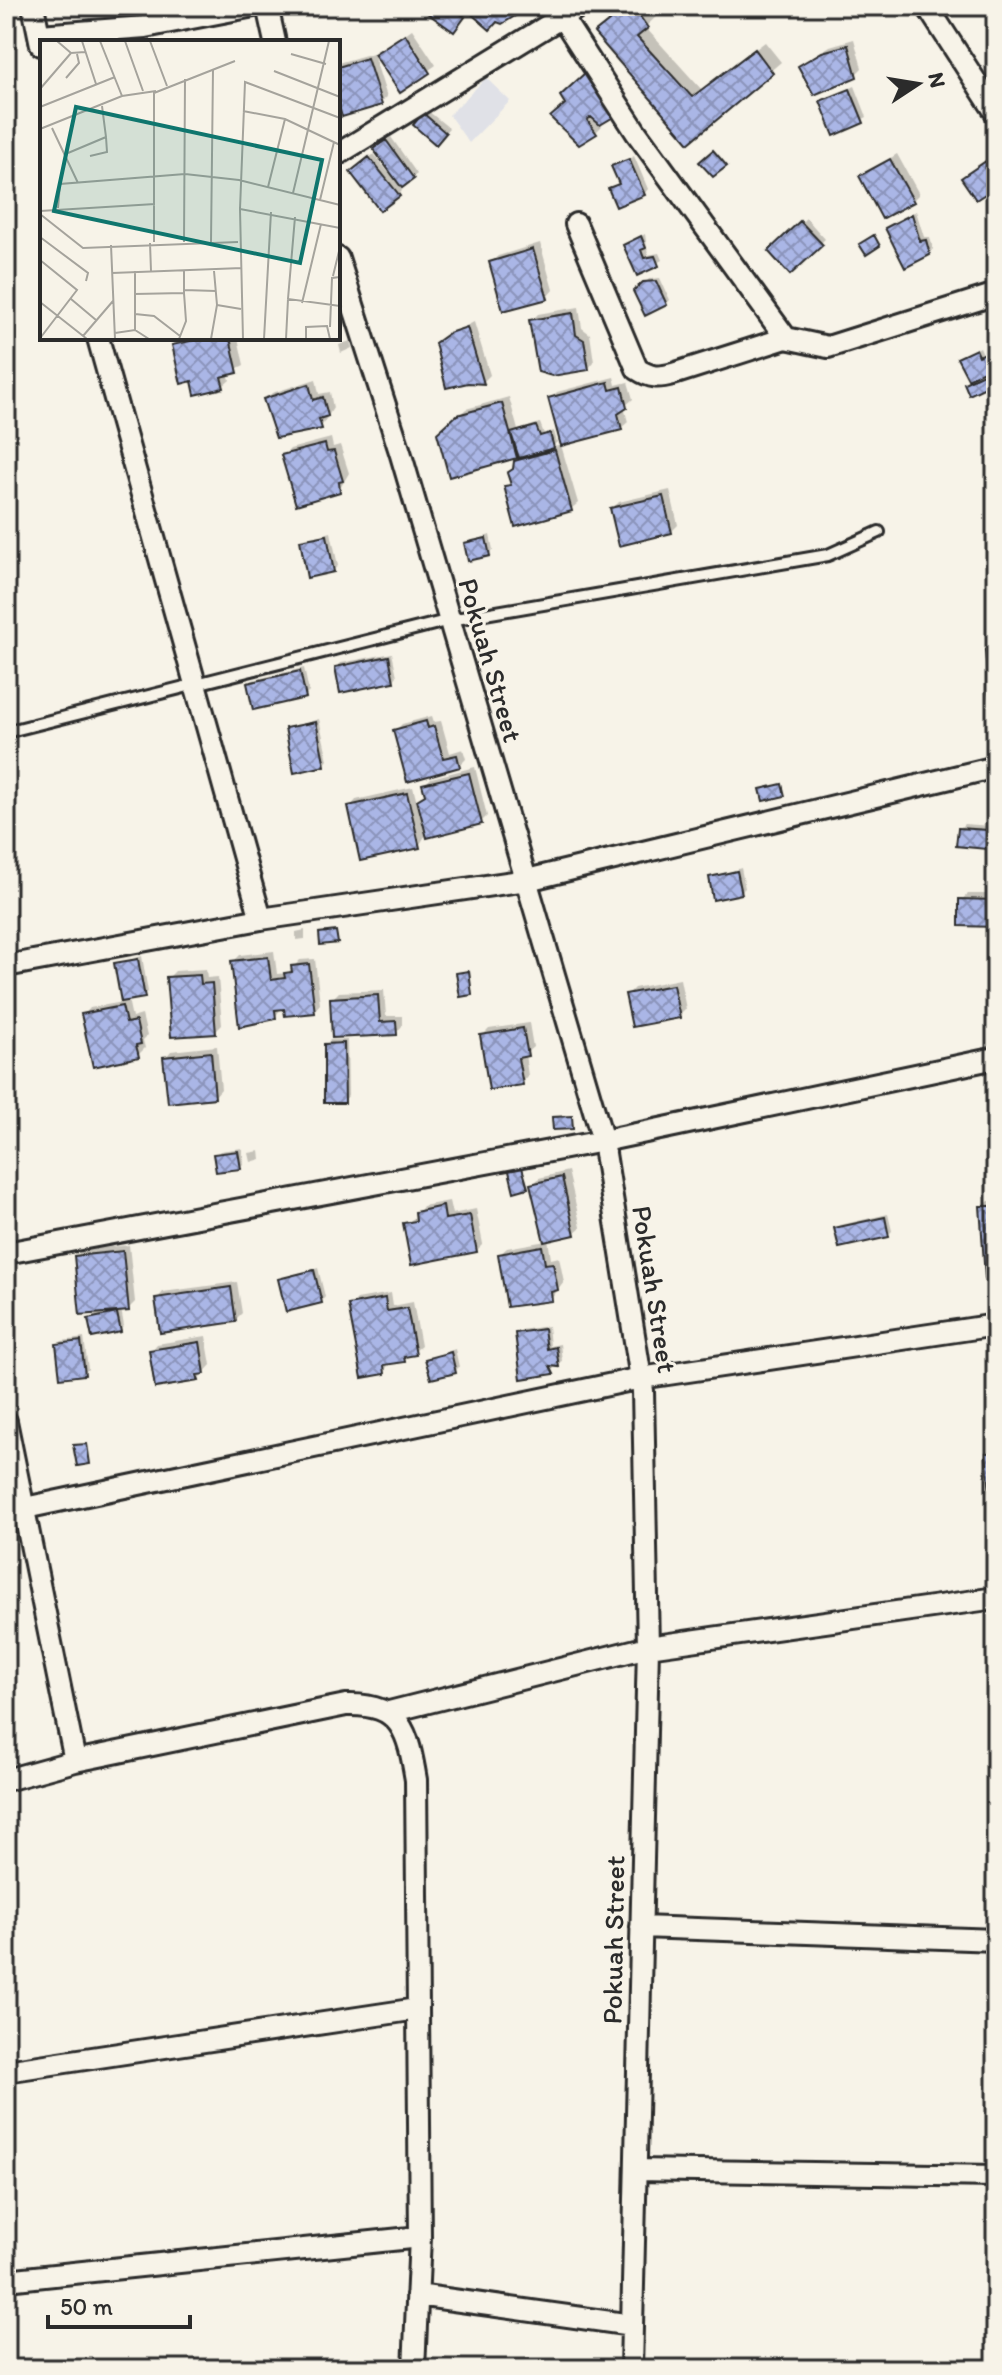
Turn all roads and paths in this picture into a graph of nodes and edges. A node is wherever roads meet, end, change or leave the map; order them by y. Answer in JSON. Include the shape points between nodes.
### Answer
{"nodes":[{"id":1,"x":33,"y":6,"type":"edge"},
{"id":2,"x":254,"y":6,"type":"edge"},
{"id":3,"x":267,"y":6,"type":"edge"},
{"id":4,"x":927,"y":6,"type":"edge"},
{"id":5,"x":572,"y":12,"type":"edge"},
{"id":6,"x":41,"y":40,"type":"edge"},
{"id":7,"x":55,"y":40,"type":"edge"},
{"id":8,"x":275,"y":40,"type":"edge"},
{"id":9,"x":996,"y":113,"type":"edge"},
{"id":10,"x":340,"y":153,"type":"edge"},
{"id":11,"x":576,"y":224,"type":"dead end"},
{"id":12,"x":340,"y":264,"type":"edge"},
{"id":13,"x":996,"y":294,"type":"edge"},
{"id":14,"x":786,"y":338,"type":"junction"},
{"id":15,"x":99,"y":340,"type":"edge"},
{"id":16,"x":879,"y":532,"type":"dead end"},
{"id":17,"x":450,"y":620,"type":"junction"},
{"id":18,"x":195,"y":684,"type":"junction"},
{"id":19,"x":6,"y":732,"type":"edge"},
{"id":20,"x":996,"y":767,"type":"edge"},
{"id":21,"x":527,"y":880,"type":"junction"},
{"id":22,"x":261,"y":919,"type":"junction"},
{"id":23,"x":6,"y":966,"type":"edge"},
{"id":24,"x":996,"y":1058,"type":"edge"},
{"id":25,"x":603,"y":1141,"type":"junction"},
{"id":26,"x":6,"y":1253,"type":"edge"},
{"id":27,"x":996,"y":1325,"type":"edge"},
{"id":28,"x":641,"y":1378,"type":"junction"},
{"id":29,"x":6,"y":1421,"type":"edge"},
{"id":30,"x":25,"y":1508,"type":"junction"},
{"id":31,"x":996,"y":1598,"type":"edge"},
{"id":32,"x":648,"y":1647,"type":"junction"},
{"id":33,"x":389,"y":1712,"type":"junction"},
{"id":34,"x":75,"y":1761,"type":"junction"},
{"id":35,"x":6,"y":1780,"type":"edge"},
{"id":36,"x":641,"y":1927,"type":"junction"},
{"id":37,"x":996,"y":1940,"type":"edge"},
{"id":38,"x":417,"y":2009,"type":"junction"},
{"id":39,"x":6,"y":2071,"type":"edge"},
{"id":40,"x":636,"y":2170,"type":"junction"},
{"id":41,"x":996,"y":2176,"type":"edge"},
{"id":42,"x":420,"y":2237,"type":"junction"},
{"id":43,"x":6,"y":2280,"type":"edge"},
{"id":44,"x":417,"y":2295,"type":"junction"},
{"id":45,"x":632,"y":2325,"type":"junction"},
{"id":46,"x":414,"y":2369,"type":"edge"},
{"id":47,"x":631,"y":2369,"type":"edge"}],
"edges":[{"from":1,"to":6,"type":"street"},
{"from":2,"to":7,"type":"street"},
{"from":3,"to":8,"type":"street"},
{"from":4,"to":9,"type":"street"},
{"from":5,"to":10,"type":"street"},
{"from":5,"to":14,"type":"street","via":[[636,132]]},
{"from":11,"to":14,"type":"street","via":[[637,369],[646,375],[673,374]]},
{"from":12,"to":17,"type":"street","name":"Pokuah Street"},
{"from":13,"to":14,"type":"street","via":[[828,347]]},
{"from":15,"to":18,"type":"street"},
{"from":16,"to":17,"type":"lane","via":[[828,555]]},
{"from":17,"to":18,"type":"lane"},
{"from":17,"to":21,"type":"street","name":"Pokuah Street"},
{"from":18,"to":19,"type":"lane"},
{"from":18,"to":22,"type":"street"},
{"from":20,"to":21,"type":"street"},
{"from":21,"to":22,"type":"street"},
{"from":21,"to":25,"type":"street","name":"Pokuah Street"},
{"from":22,"to":23,"type":"street"},
{"from":24,"to":25,"type":"street"},
{"from":25,"to":26,"type":"street"},
{"from":25,"to":28,"type":"street","name":"Pokuah Street"},
{"from":27,"to":28,"type":"street"},
{"from":28,"to":30,"type":"street"},
{"from":28,"to":32,"type":"street","name":"Pokuah Street"},
{"from":29,"to":30,"type":"street"},
{"from":30,"to":34,"type":"street"},
{"from":31,"to":32,"type":"street"},
{"from":32,"to":33,"type":"street"},
{"from":32,"to":36,"type":"street","name":"Pokuah Street"},
{"from":33,"to":34,"type":"street","via":[[371,1704],[346,1705]]},
{"from":33,"to":38,"type":"street","via":[[409,1741],[416,1780]]},
{"from":34,"to":35,"type":"street"},
{"from":36,"to":37,"type":"street"},
{"from":36,"to":40,"type":"street","name":"Pokuah Street"},
{"from":38,"to":39,"type":"street"},
{"from":38,"to":42,"type":"street"},
{"from":40,"to":41,"type":"street"},
{"from":40,"to":45,"type":"street","name":"Pokuah Street"},
{"from":42,"to":43,"type":"street"},
{"from":42,"to":44,"type":"street"},
{"from":44,"to":45,"type":"street"},
{"from":44,"to":46,"type":"street"},
{"from":45,"to":47,"type":"street","name":"Pokuah Street"}]}
